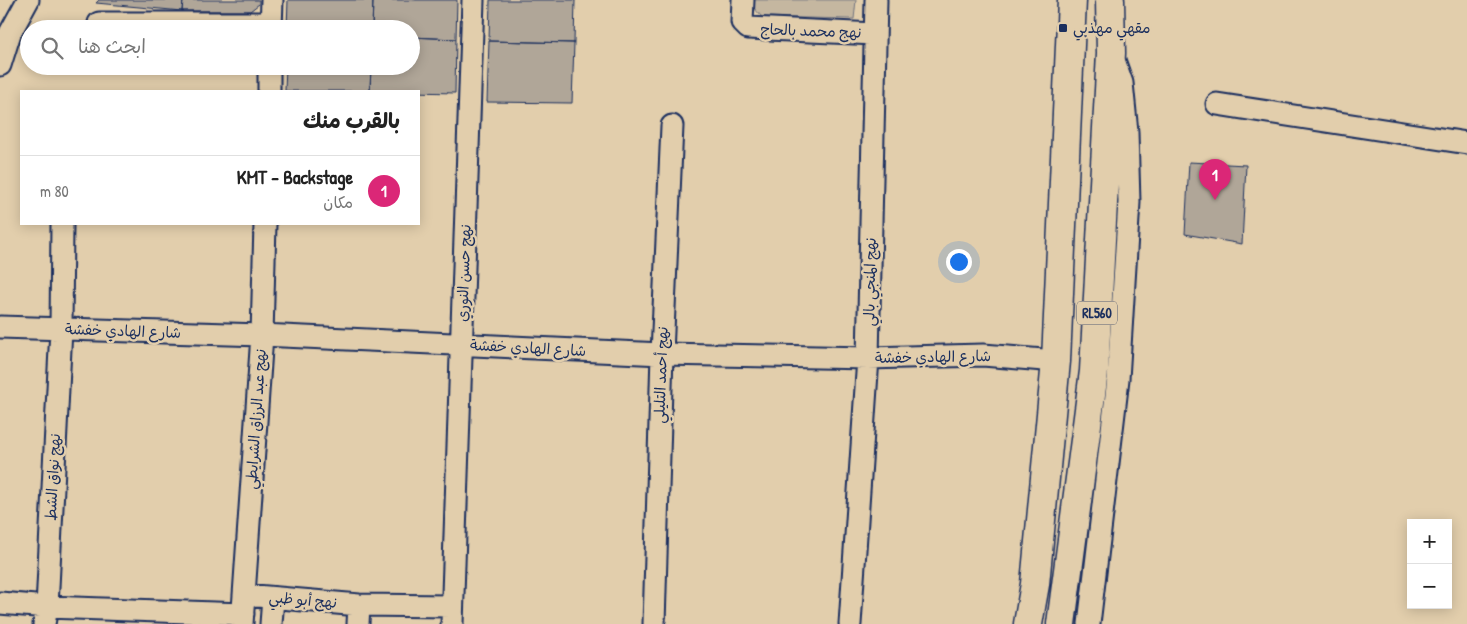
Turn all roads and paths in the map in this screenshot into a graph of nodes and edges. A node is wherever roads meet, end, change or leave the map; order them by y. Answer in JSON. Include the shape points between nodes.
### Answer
{"nodes":[{"id":1,"x":28,"y":0,"type":"edge"},
{"id":2,"x":272,"y":0,"type":"edge"},
{"id":3,"x":473,"y":0,"type":"edge"},
{"id":4,"x":743,"y":0,"type":"edge"},
{"id":5,"x":876,"y":0,"type":"edge"},
{"id":6,"x":1072,"y":0,"type":"edge"},
{"id":7,"x":1110,"y":0,"type":"edge"},
{"id":8,"x":271,"y":20,"type":"edge"},
{"id":9,"x":875,"y":34,"type":"junction"},
{"id":10,"x":1111,"y":53,"type":"junction"},
{"id":11,"x":1,"y":58,"type":"edge"},
{"id":12,"x":270,"y":75,"type":"edge"},
{"id":13,"x":269,"y":90,"type":"edge"},
{"id":14,"x":1217,"y":104,"type":"dead end"},
{"id":15,"x":672,"y":126,"type":"dead end"},
{"id":16,"x":1467,"y":144,"type":"edge"},
{"id":17,"x":62,"y":225,"type":"edge"},
{"id":18,"x":265,"y":225,"type":"edge"},
{"id":19,"x":0,"y":327,"type":"edge"},
{"id":20,"x":61,"y":329,"type":"junction"},
{"id":21,"x":262,"y":336,"type":"junction"},
{"id":22,"x":461,"y":344,"type":"junction"},
{"id":23,"x":662,"y":354,"type":"junction"},
{"id":24,"x":868,"y":358,"type":"junction"},
{"id":25,"x":1056,"y":361,"type":"junction"},
{"id":26,"x":273,"y":598,"type":"junction"},
{"id":27,"x":0,"y":603,"type":"edge"},
{"id":28,"x":243,"y":611,"type":"edge"},
{"id":29,"x":358,"y":614,"type":"edge"},
{"id":30,"x":45,"y":615,"type":"edge"},
{"id":31,"x":451,"y":615,"type":"edge"},
{"id":32,"x":271,"y":624,"type":"edge"},
{"id":33,"x":654,"y":624,"type":"edge"},
{"id":34,"x":850,"y":624,"type":"edge"},
{"id":35,"x":1028,"y":624,"type":"edge"},
{"id":36,"x":1061,"y":624,"type":"edge"},
{"id":37,"x":1089,"y":624,"type":"edge"}],
"edges":[{"from":1,"to":11,"type":"street"},
{"from":2,"to":8,"type":"street"},
{"from":3,"to":22,"type":"street","name":"نهج حسن النوري"},
{"from":4,"to":9,"type":"street","name":"نهج محمد بالحاج","via":[[742,22],[748,28]]},
{"from":5,"to":9,"type":"street","name":"نهج المنجي بالي"},
{"from":6,"to":25,"type":"highway","number":"RL560"},
{"from":7,"to":10,"type":"highway","number":"RL560"},
{"from":9,"to":24,"type":"street","name":"نهج المنجي بالي"},
{"from":10,"to":36,"type":"highway","number":"RL560","via":[[1094,371]]},
{"from":10,"to":37,"type":"street","via":[[1122,83],[1129,202],[1118,380]]},
{"from":12,"to":13,"type":"street"},
{"from":14,"to":16,"type":"street"},
{"from":15,"to":23,"type":"street","name":"نهج أحمد التليلي"},
{"from":17,"to":20,"type":"street","name":"نهج نواق الشط"},
{"from":18,"to":21,"type":"street","name":"نهج عبد الرزاق الشرايطي"},
{"from":19,"to":20,"type":"street","name":"شارع الهادي خفشة"},
{"from":20,"to":21,"type":"street","name":"شارع الهادي خفشة"},
{"from":20,"to":30,"type":"street","name":"نهج نواق الشط"},
{"from":21,"to":22,"type":"street","name":"شارع الهادي خفشة"},
{"from":21,"to":28,"type":"street","name":"نهج عبد الرزاق الشرايطي"},
{"from":22,"to":23,"type":"street","name":"شارع الهادي خفشة"},
{"from":22,"to":31,"type":"street","name":"نهج حسن النوري"},
{"from":23,"to":24,"type":"street","name":"شارع الهادي خفشة"},
{"from":23,"to":33,"type":"street","name":"نهج أحمد التليلي"},
{"from":24,"to":25,"type":"street","name":"شارع الهادي خفشة","via":[[983,355]]},
{"from":24,"to":34,"type":"street","name":"نهج المنجي بالي"},
{"from":25,"to":35,"type":"highway","number":"RL560","via":[[1035,584]]},
{"from":26,"to":28,"type":"street","name":"نهج أبو ظبي"},
{"from":26,"to":29,"type":"street","name":"نهج أبو ظبي"},
{"from":26,"to":32,"type":"street"},
{"from":27,"to":30,"type":"street","name":"نهج أبو ظبي"},
{"from":28,"to":30,"type":"street","name":"نهج أبو ظبي"},
{"from":29,"to":31,"type":"street","name":"نهج أبو ظبي"}]}
